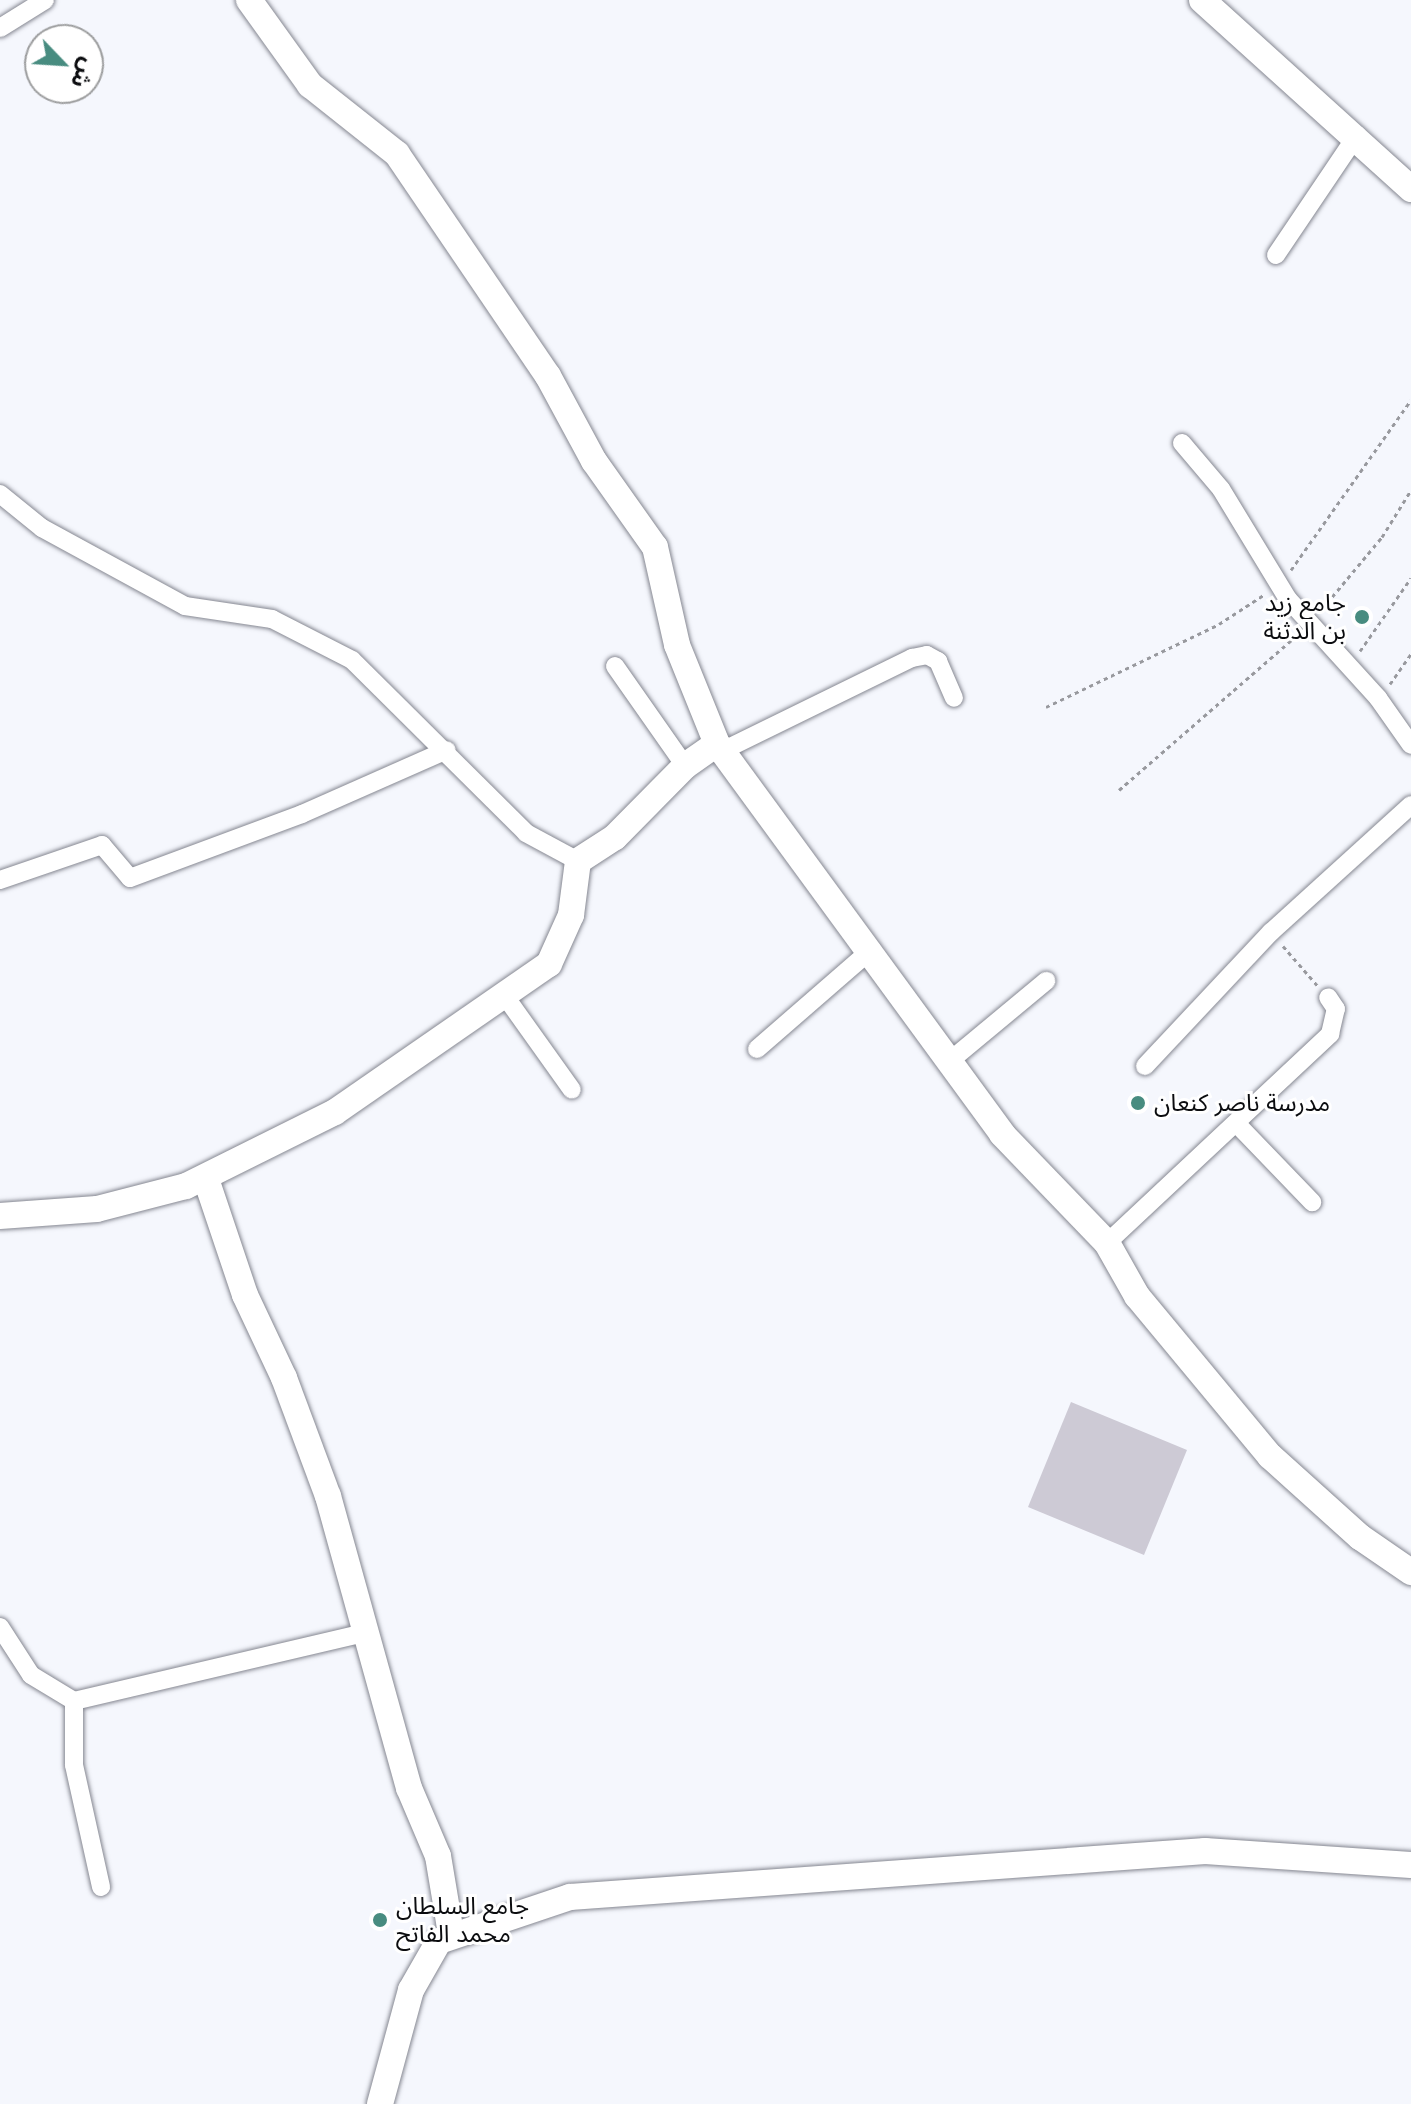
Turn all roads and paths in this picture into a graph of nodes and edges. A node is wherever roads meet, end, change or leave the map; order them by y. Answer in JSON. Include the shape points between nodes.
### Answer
{"nodes":[{"id":1,"x":45,"y":0,"type":"edge"},
{"id":2,"x":249,"y":0,"type":"edge"},
{"id":3,"x":1202,"y":0,"type":"edge"},
{"id":4,"x":0,"y":28,"type":"edge"},
{"id":5,"x":1357,"y":135,"type":"junction"},
{"id":6,"x":1411,"y":189,"type":"edge"},
{"id":7,"x":1276,"y":255,"type":"dead end"},
{"id":8,"x":1411,"y":400,"type":"edge"},
{"id":9,"x":1182,"y":443,"type":"dead end"},
{"id":10,"x":1411,"y":490,"type":"edge"},
{"id":11,"x":0,"y":494,"type":"edge"},
{"id":12,"x":1411,"y":578,"type":"edge"},
{"id":13,"x":1279,"y":585,"type":"junction"},
{"id":14,"x":1310,"y":622,"type":"junction"},
{"id":15,"x":1411,"y":654,"type":"edge"},
{"id":16,"x":615,"y":666,"type":"dead end"},
{"id":17,"x":1347,"y":666,"type":"junction"},
{"id":18,"x":954,"y":698,"type":"dead end"},
{"id":19,"x":1378,"y":698,"type":"junction"},
{"id":20,"x":1046,"y":707,"type":"dead end"},
{"id":21,"x":1411,"y":745,"type":"edge"},
{"id":22,"x":720,"y":748,"type":"junction"},
{"id":23,"x":447,"y":750,"type":"junction"},
{"id":24,"x":685,"y":766,"type":"junction"},
{"id":25,"x":1119,"y":790,"type":"dead end"},
{"id":26,"x":1411,"y":805,"type":"edge"},
{"id":27,"x":578,"y":861,"type":"junction"},
{"id":28,"x":0,"y":880,"type":"edge"},
{"id":29,"x":1271,"y":932,"type":"junction"},
{"id":30,"x":872,"y":949,"type":"junction"},
{"id":31,"x":1046,"y":981,"type":"dead end"},
{"id":32,"x":505,"y":996,"type":"junction"},
{"id":33,"x":1328,"y":997,"type":"joint"},
{"id":34,"x":757,"y":1049,"type":"dead end"},
{"id":35,"x":951,"y":1060,"type":"junction"},
{"id":36,"x":1145,"y":1066,"type":"dead end"},
{"id":37,"x":572,"y":1090,"type":"dead end"},
{"id":38,"x":1236,"y":1123,"type":"junction"},
{"id":39,"x":206,"y":1179,"type":"junction"},
{"id":40,"x":1312,"y":1202,"type":"dead end"},
{"id":41,"x":0,"y":1216,"type":"edge"},
{"id":42,"x":1107,"y":1243,"type":"junction"},
{"id":43,"x":1411,"y":1572,"type":"edge"},
{"id":44,"x":0,"y":1627,"type":"edge"},
{"id":45,"x":364,"y":1633,"type":"junction"},
{"id":46,"x":74,"y":1701,"type":"junction"},
{"id":47,"x":1411,"y":1865,"type":"edge"},
{"id":48,"x":101,"y":1887,"type":"dead end"},
{"id":49,"x":451,"y":1934,"type":"junction"},
{"id":50,"x":380,"y":2104,"type":"edge"}],
"edges":[{"from":1,"to":4,"type":"street"},
{"from":2,"to":22,"type":"street","via":[[310,85],[397,154],[548,376],[594,461],[646,530],[662,564],[677,645]]},
{"from":3,"to":5,"type":"street","via":[[1254,51]]},
{"from":5,"to":6,"type":"street"},
{"from":5,"to":7,"type":"street"},
{"from":8,"to":13,"type":"path"},
{"from":9,"to":13,"type":"street","via":[[1221,489]]},
{"from":10,"to":14,"type":"path","via":[[1382,537]]},
{"from":11,"to":23,"type":"street","via":[[53,535],[185,606],[272,619],[327,644],[371,676]]},
{"from":12,"to":17,"type":"path"},
{"from":13,"to":14,"type":"street"},
{"from":13,"to":20,"type":"path","via":[[1219,624]]},
{"from":14,"to":17,"type":"street"},
{"from":14,"to":25,"type":"path"},
{"from":15,"to":19,"type":"path"},
{"from":16,"to":24,"type":"street"},
{"from":17,"to":19,"type":"street"},
{"from":18,"to":22,"type":"street","via":[[938,661],[927,655],[912,658]]},
{"from":19,"to":21,"type":"street"},
{"from":22,"to":24,"type":"street"},
{"from":22,"to":30,"type":"street"},
{"from":23,"to":27,"type":"street","via":[[526,833]]},
{"from":23,"to":28,"type":"street","via":[[302,814],[130,878],[102,845]]},
{"from":24,"to":27,"type":"street","via":[[615,837]]},
{"from":26,"to":29,"type":"street"},
{"from":27,"to":32,"type":"street","via":[[571,915],[558,951],[536,976]]},
{"from":29,"to":33,"type":"path"},
{"from":29,"to":36,"type":"street"},
{"from":30,"to":34,"type":"street"},
{"from":30,"to":35,"type":"street"},
{"from":31,"to":35,"type":"street"},
{"from":32,"to":37,"type":"street"},
{"from":32,"to":39,"type":"street","via":[[335,1112]]},
{"from":33,"to":38,"type":"street","via":[[1336,1009],[1330,1034]]},
{"from":35,"to":42,"type":"street","via":[[1002,1134]]},
{"from":38,"to":40,"type":"street"},
{"from":38,"to":42,"type":"street"},
{"from":39,"to":41,"type":"street","via":[[97,1209]]},
{"from":39,"to":45,"type":"street","via":[[245,1295],[284,1378],[328,1496]]},
{"from":42,"to":43,"type":"street","via":[[1137,1296],[1270,1456],[1360,1537]]},
{"from":44,"to":46,"type":"street","via":[[31,1675]]},
{"from":45,"to":46,"type":"street"},
{"from":45,"to":49,"type":"street","via":[[409,1788],[438,1856]]},
{"from":46,"to":48,"type":"street","via":[[74,1765]]},
{"from":47,"to":49,"type":"street","via":[[1205,1851],[598,1892]]},
{"from":49,"to":50,"type":"street","via":[[420,1967]]}]}
